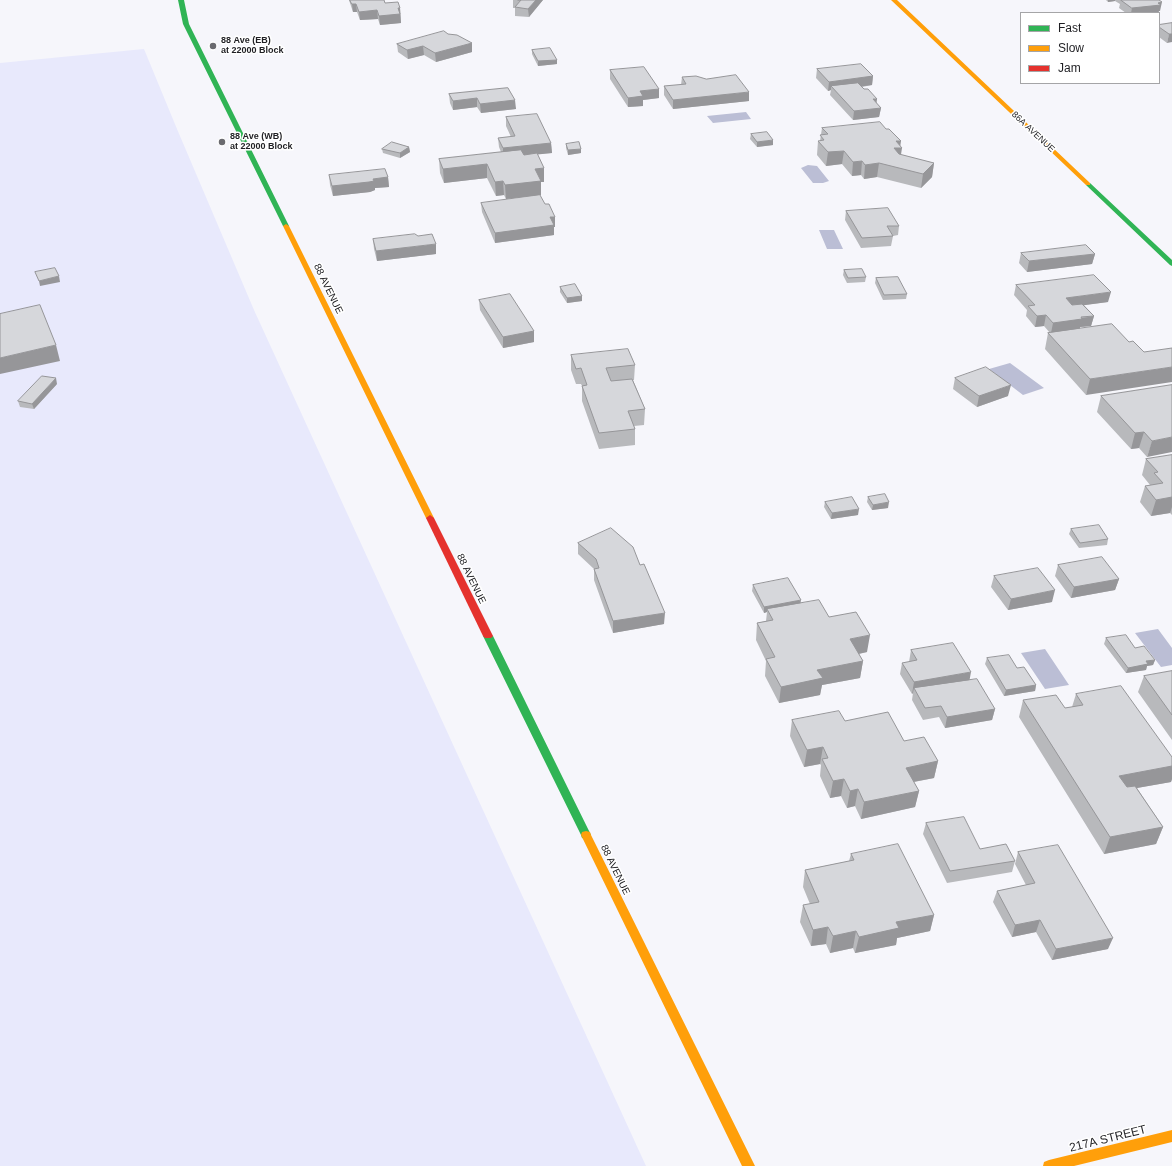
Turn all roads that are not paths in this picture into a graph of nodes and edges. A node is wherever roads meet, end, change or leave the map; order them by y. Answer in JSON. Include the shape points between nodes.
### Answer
{"nodes":[{"id":1,"x":181,"y":0,"type":"edge"},
{"id":2,"x":894,"y":0,"type":"edge"},
{"id":3,"x":1172,"y":264,"type":"edge"},
{"id":4,"x":1172,"y":1136,"type":"edge"},
{"id":5,"x":749,"y":1166,"type":"edge"},
{"id":6,"x":1049,"y":1166,"type":"edge"}],
"edges":[{"from":1,"to":5,"type":"main road","name":"88 AVENUE","via":[[186,24]]},
{"from":2,"to":3,"type":"main road","name":"86A AVENUE"},
{"from":4,"to":6,"type":"main road","name":"217A STREET"}]}
